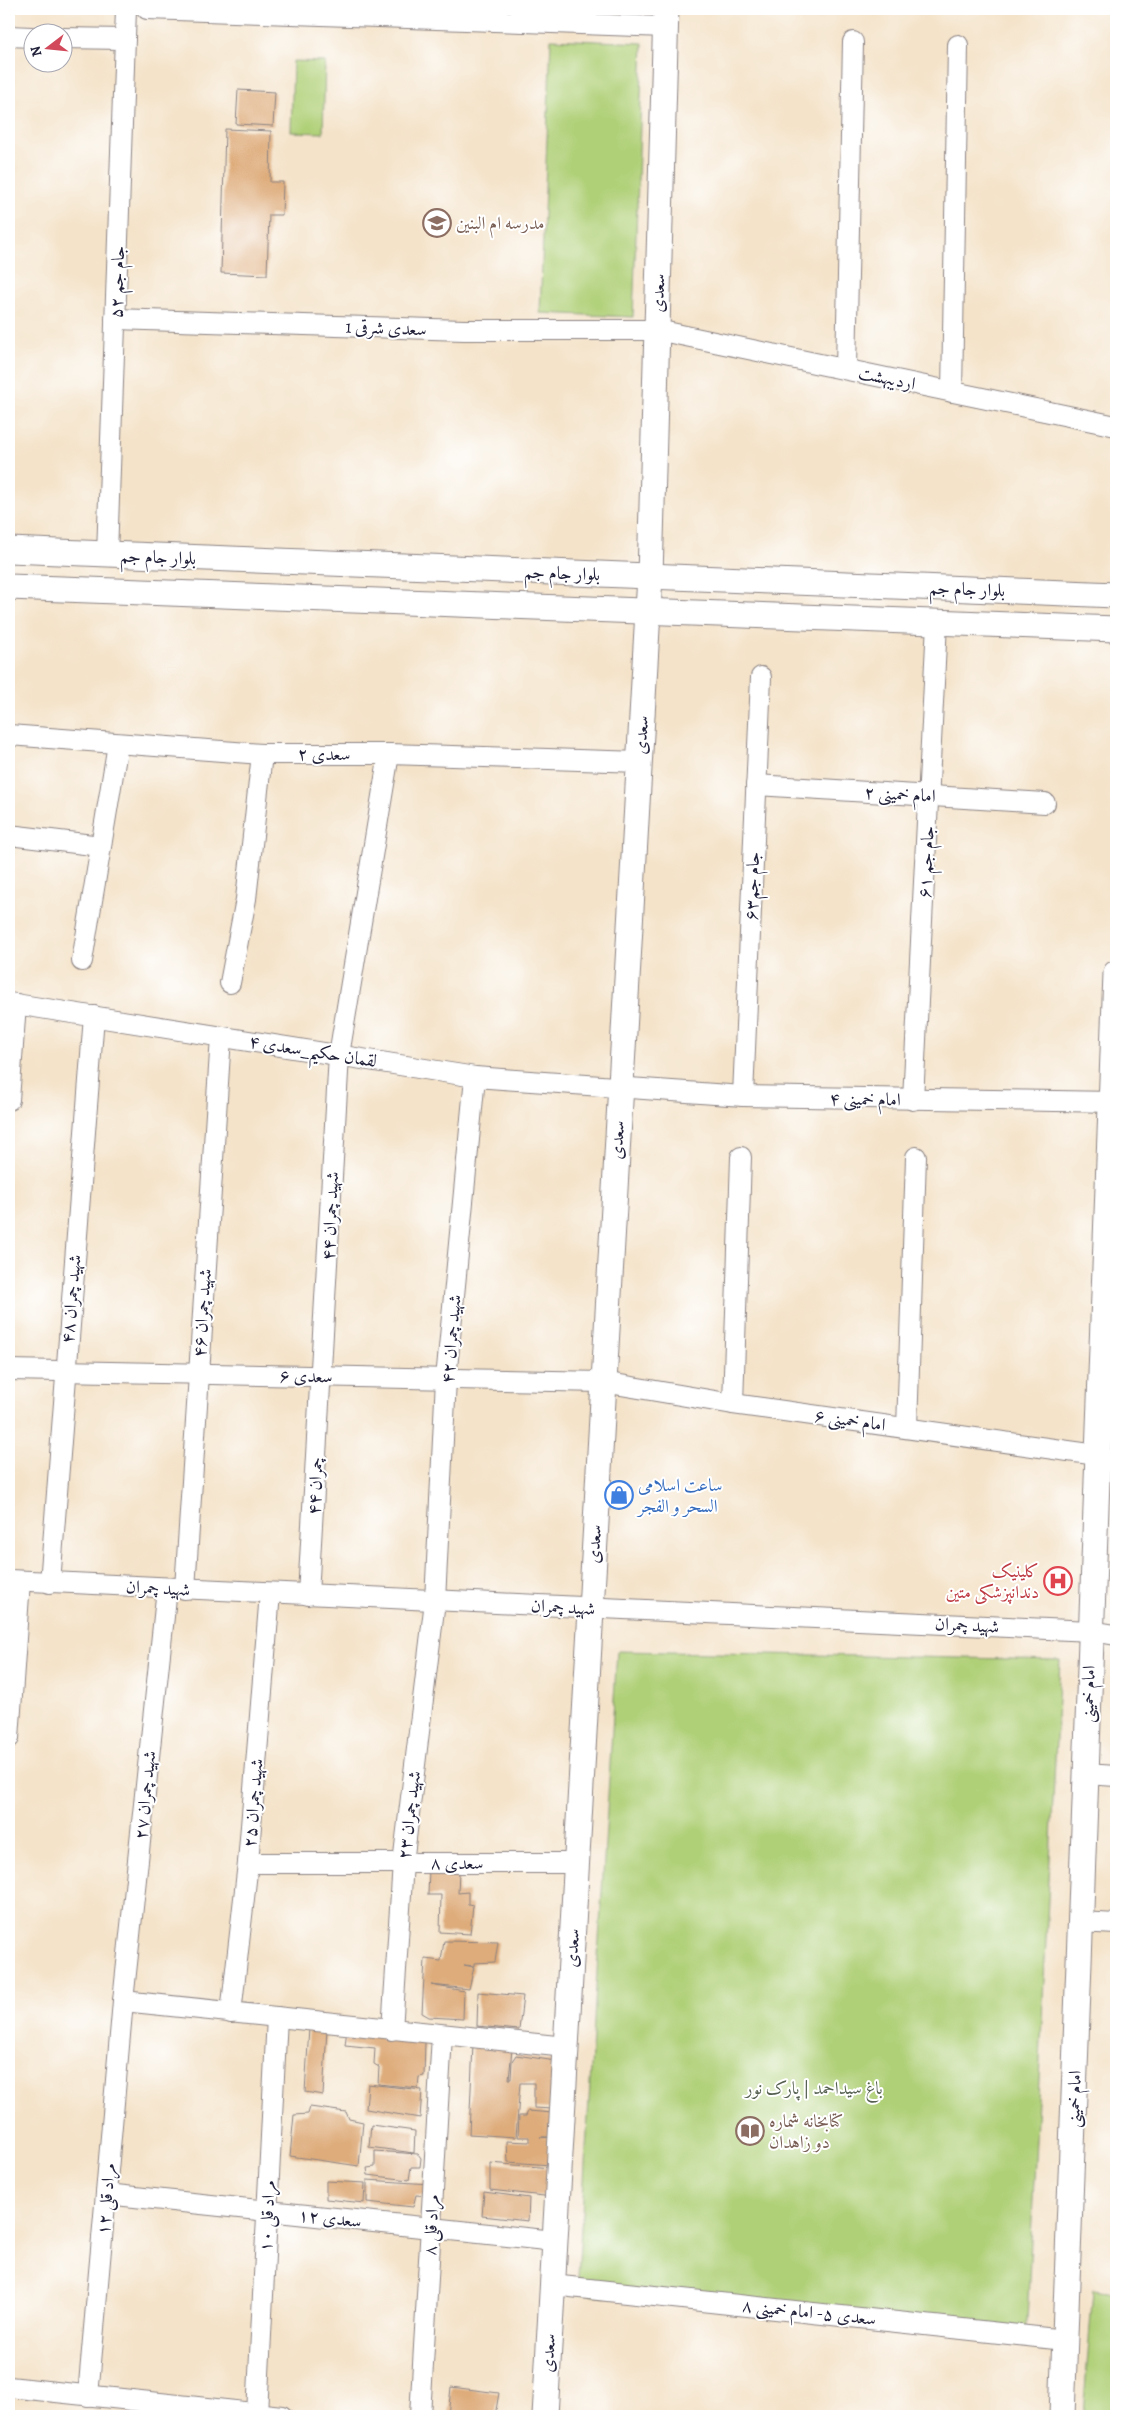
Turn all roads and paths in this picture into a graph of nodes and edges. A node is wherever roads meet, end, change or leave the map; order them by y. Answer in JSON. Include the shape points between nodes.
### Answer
{"nodes":[{"id":1,"x":126,"y":9,"type":"edge"},
{"id":2,"x":147,"y":9,"type":"edge"},
{"id":3,"x":294,"y":11,"type":"edge"},
{"id":4,"x":473,"y":14,"type":"edge"},
{"id":5,"x":666,"y":18,"type":"edge"},
{"id":6,"x":9,"y":36,"type":"edge"},
{"id":7,"x":22,"y":37,"type":"edge"},
{"id":8,"x":72,"y":38,"type":"edge"},
{"id":9,"x":125,"y":40,"type":"junction"},
{"id":10,"x":853,"y":42,"type":"dead end"},
{"id":11,"x":958,"y":45,"type":"dead end"},
{"id":12,"x":115,"y":319,"type":"junction"},
{"id":13,"x":657,"y":330,"type":"junction"},
{"id":14,"x":846,"y":369,"type":"junction"},
{"id":15,"x":952,"y":392,"type":"junction"},
{"id":16,"x":1116,"y":426,"type":"edge"},
{"id":17,"x":9,"y":550,"type":"edge"},
{"id":18,"x":107,"y":555,"type":"junction"},
{"id":19,"x":650,"y":576,"type":"junction"},
{"id":20,"x":9,"y":586,"type":"edge"},
{"id":21,"x":1116,"y":595,"type":"edge"},
{"id":22,"x":648,"y":612,"type":"junction"},
{"id":23,"x":937,"y":623,"type":"junction"},
{"id":24,"x":1116,"y":629,"type":"edge"},
{"id":25,"x":761,"y":677,"type":"dead end"},
{"id":26,"x":9,"y":735,"type":"edge"},
{"id":27,"x":118,"y":744,"type":"junction"},
{"id":28,"x":262,"y":754,"type":"junction"},
{"id":29,"x":389,"y":754,"type":"junction"},
{"id":30,"x":640,"y":762,"type":"junction"},
{"id":31,"x":756,"y":785,"type":"junction"},
{"id":32,"x":930,"y":796,"type":"junction"},
{"id":33,"x":1045,"y":803,"type":"dead end"},
{"id":34,"x":9,"y":835,"type":"edge"},
{"id":35,"x":101,"y":846,"type":"junction"},
{"id":36,"x":82,"y":961,"type":"dead end"},
{"id":37,"x":1116,"y":973,"type":"edge"},
{"id":38,"x":230,"y":983,"type":"dead end"},
{"id":39,"x":12,"y":1004,"type":"edge"},
{"id":40,"x":94,"y":1016,"type":"junction"},
{"id":41,"x":221,"y":1037,"type":"junction"},
{"id":42,"x":339,"y":1056,"type":"junction"},
{"id":43,"x":475,"y":1077,"type":"junction"},
{"id":44,"x":620,"y":1088,"type":"junction"},
{"id":45,"x":743,"y":1096,"type":"junction"},
{"id":46,"x":9,"y":1100,"type":"edge"},
{"id":47,"x":913,"y":1100,"type":"junction"},
{"id":48,"x":1113,"y":1102,"type":"edge"},
{"id":49,"x":741,"y":1157,"type":"dead end"},
{"id":50,"x":916,"y":1158,"type":"dead end"},
{"id":51,"x":1110,"y":1272,"type":"edge"},
{"id":52,"x":1109,"y":1337,"type":"edge"},
{"id":53,"x":9,"y":1370,"type":"edge"},
{"id":54,"x":65,"y":1371,"type":"junction"},
{"id":55,"x":198,"y":1374,"type":"junction"},
{"id":56,"x":321,"y":1376,"type":"junction"},
{"id":57,"x":446,"y":1379,"type":"junction"},
{"id":58,"x":603,"y":1382,"type":"junction"},
{"id":59,"x":732,"y":1404,"type":"junction"},
{"id":60,"x":906,"y":1428,"type":"junction"},
{"id":61,"x":1098,"y":1455,"type":"junction"},
{"id":62,"x":15,"y":1580,"type":"edge"},
{"id":63,"x":50,"y":1583,"type":"junction"},
{"id":64,"x":176,"y":1589,"type":"junction"},
{"id":65,"x":270,"y":1593,"type":"junction"},
{"id":66,"x":308,"y":1595,"type":"junction"},
{"id":67,"x":435,"y":1601,"type":"junction"},
{"id":68,"x":590,"y":1608,"type":"junction"},
{"id":69,"x":1090,"y":1631,"type":"junction"},
{"id":70,"x":1116,"y":1635,"type":"edge"},
{"id":71,"x":9,"y":1738,"type":"edge"},
{"id":72,"x":1086,"y":1774,"type":"junction"},
{"id":73,"x":1116,"y":1776,"type":"edge"},
{"id":74,"x":248,"y":1863,"type":"junction"},
{"id":75,"x":403,"y":1863,"type":"junction"},
{"id":76,"x":577,"y":1864,"type":"junction"},
{"id":77,"x":1080,"y":1922,"type":"junction"},
{"id":78,"x":1116,"y":1924,"type":"edge"},
{"id":79,"x":123,"y":2002,"type":"junction"},
{"id":80,"x":231,"y":2012,"type":"junction"},
{"id":81,"x":277,"y":2017,"type":"junction"},
{"id":82,"x":392,"y":2030,"type":"junction"},
{"id":83,"x":442,"y":2035,"type":"junction"},
{"id":84,"x":566,"y":2048,"type":"junction"},
{"id":85,"x":106,"y":2194,"type":"junction"},
{"id":86,"x":267,"y":2211,"type":"junction"},
{"id":87,"x":431,"y":2228,"type":"junction"},
{"id":88,"x":555,"y":2241,"type":"junction"},
{"id":89,"x":552,"y":2285,"type":"junction"},
{"id":90,"x":1065,"y":2340,"type":"junction"},
{"id":91,"x":9,"y":2387,"type":"edge"},
{"id":92,"x":88,"y":2396,"type":"junction"},
{"id":93,"x":135,"y":2408,"type":"edge"},
{"id":94,"x":257,"y":2414,"type":"junction"},
{"id":95,"x":282,"y":2416,"type":"edge"},
{"id":96,"x":420,"y":2416,"type":"edge"},
{"id":97,"x":545,"y":2416,"type":"edge"},
{"id":98,"x":1062,"y":2416,"type":"edge"}],
"edges":[{"from":1,"to":9,"type":"street","name":"جام جم ۵۲"},
{"from":2,"to":3,"type":"street"},
{"from":3,"to":4,"type":"street"},
{"from":4,"to":5,"type":"street"},
{"from":5,"to":13,"type":"main road","name":"سعدی"},
{"from":6,"to":7,"type":"street"},
{"from":8,"to":9,"type":"street"},
{"from":9,"to":12,"type":"street","name":"جام جم ۵۲"},
{"from":10,"to":14,"type":"street"},
{"from":11,"to":15,"type":"street"},
{"from":12,"to":13,"type":"street","name":"سعدی شرقی 1","via":[[464,330]]},
{"from":12,"to":18,"type":"street","name":"جام جم ۵۲"},
{"from":13,"to":14,"type":"street","name":"اردیبهشت"},
{"from":13,"to":19,"type":"main road","name":"سعدی"},
{"from":14,"to":15,"type":"street","name":"اردیبهشت"},
{"from":15,"to":16,"type":"street","name":"اردیبهشت"},
{"from":17,"to":18,"type":"main road","name":"بلوار جام جم"},
{"from":18,"to":19,"type":"main road","name":"بلوار جام جم"},
{"from":19,"to":21,"type":"main road","name":"بلوار جام جم"},
{"from":19,"to":22,"type":"main road","name":"سعدی"},
{"from":20,"to":22,"type":"main road","name":"بلوار جام جم"},
{"from":22,"to":23,"type":"main road","name":"بلوار جام جم"},
{"from":22,"to":30,"type":"main road","name":"سعدی"},
{"from":23,"to":24,"type":"main road","name":"بلوار جام جم"},
{"from":23,"to":32,"type":"street","name":"جام جم ۶۱"},
{"from":25,"to":31,"type":"street","name":"جام جم۶۳"},
{"from":26,"to":27,"type":"street","name":"سعدی ۲"},
{"from":27,"to":28,"type":"street","name":"سعدی ۲"},
{"from":27,"to":35,"type":"street"},
{"from":28,"to":29,"type":"street","name":"سعدی ۲"},
{"from":28,"to":38,"type":"street","via":[[246,899]]},
{"from":29,"to":30,"type":"street","name":"سعدی ۲"},
{"from":29,"to":42,"type":"street","name":"شهید چمران ۴۴"},
{"from":30,"to":44,"type":"main road","name":"سعدی"},
{"from":31,"to":32,"type":"street","name":"امام خمینی ۲"},
{"from":31,"to":45,"type":"street","name":"جام جم۶۳"},
{"from":32,"to":33,"type":"street","name":"امام خمینی ۲"},
{"from":32,"to":47,"type":"street","name":"جام جم ۶۱"},
{"from":34,"to":35,"type":"street"},
{"from":35,"to":36,"type":"street"},
{"from":37,"to":48,"type":"main road","name":"امام خمینی"},
{"from":39,"to":40,"type":"street","name":"لقمان حکیم_سعدی ۴"},
{"from":39,"to":46,"type":"street"},
{"from":40,"to":41,"type":"street","name":"لقمان حکیم_سعدی ۴"},
{"from":40,"to":54,"type":"street","name":"شهید چمران ۴۸"},
{"from":41,"to":42,"type":"street","name":"لقمان حکیم_سعدی ۴"},
{"from":41,"to":55,"type":"street","name":"شهید چمران ۴۶"},
{"from":42,"to":43,"type":"street","name":"لقمان حکیم_سعدی ۴"},
{"from":42,"to":56,"type":"street","name":"شهید چمران ۴۴"},
{"from":43,"to":44,"type":"street","name":"لقمان حکیم_سعدی ۴"},
{"from":43,"to":57,"type":"street","name":"شهید چمران ۴۲"},
{"from":44,"to":45,"type":"street","name":"امام خمینی ۴"},
{"from":44,"to":58,"type":"main road","name":"سعدی"},
{"from":45,"to":47,"type":"street","name":"امام خمینی ۴"},
{"from":47,"to":48,"type":"street","name":"امام خمینی ۴"},
{"from":48,"to":51,"type":"main road","name":"امام خمینی"},
{"from":49,"to":59,"type":"street"},
{"from":50,"to":60,"type":"street"},
{"from":51,"to":52,"type":"main road","name":"امام خمینی"},
{"from":52,"to":61,"type":"main road","name":"امام خمینی"},
{"from":53,"to":54,"type":"street","name":"سعدی ۶"},
{"from":54,"to":55,"type":"street","name":"سعدی ۶"},
{"from":54,"to":63,"type":"street","name":"شهید چمران ۴۸"},
{"from":55,"to":56,"type":"street","name":"سعدی ۶"},
{"from":55,"to":64,"type":"street","name":"شهید چمران ۴۶"},
{"from":56,"to":57,"type":"street","name":"سعدی ۶"},
{"from":56,"to":66,"type":"street","name":"چمران ۴۴"},
{"from":57,"to":58,"type":"street","name":"سعدی ۶"},
{"from":57,"to":67,"type":"street","name":"شهید چمران ۴۲"},
{"from":58,"to":59,"type":"street","name":"امام خمینی ۶"},
{"from":58,"to":68,"type":"main road","name":"سعدی"},
{"from":59,"to":60,"type":"street","name":"امام خمینی ۶"},
{"from":60,"to":61,"type":"street","name":"امام خمینی ۶"},
{"from":61,"to":69,"type":"main road","name":"امام خمینی"},
{"from":62,"to":63,"type":"street","name":"شهید چمران"},
{"from":62,"to":71,"type":"street"},
{"from":63,"to":64,"type":"street","name":"شهید چمران"},
{"from":64,"to":65,"type":"street","name":"شهید چمران"},
{"from":64,"to":79,"type":"street","name":"شهید چمران ۲۷"},
{"from":65,"to":66,"type":"street","name":"شهید چمران"},
{"from":65,"to":74,"type":"street","name":"شهید چمران ۲۵"},
{"from":66,"to":67,"type":"street","name":"شهید چمران"},
{"from":67,"to":68,"type":"street","name":"شهید چمران"},
{"from":67,"to":75,"type":"street","name":"شهید چمران ۲۳"},
{"from":68,"to":69,"type":"street","name":"شهید چمران"},
{"from":68,"to":76,"type":"main road","name":"سعدی"},
{"from":69,"to":70,"type":"street","name":"شهید چمران"},
{"from":69,"to":72,"type":"main road","name":"امام خمینی"},
{"from":72,"to":73,"type":"street"},
{"from":72,"to":77,"type":"main road","name":"امام خمینی"},
{"from":74,"to":75,"type":"street","name":"سعدی ۸"},
{"from":74,"to":80,"type":"street","name":"شهید چمران ۲۵"},
{"from":75,"to":76,"type":"street","name":"سعدی ۸"},
{"from":75,"to":82,"type":"street","name":"شهید چمران ۲۳"},
{"from":76,"to":84,"type":"main road","name":"سعدی"},
{"from":77,"to":78,"type":"street"},
{"from":77,"to":90,"type":"main road","name":"امام خمینی"},
{"from":79,"to":80,"type":"street"},
{"from":79,"to":85,"type":"street","name":"مراد قلی ۱۲"},
{"from":80,"to":81,"type":"street"},
{"from":81,"to":82,"type":"street"},
{"from":81,"to":86,"type":"street","name":"مراد قلی ۱۰"},
{"from":82,"to":83,"type":"street"},
{"from":83,"to":84,"type":"street"},
{"from":83,"to":87,"type":"street","name":"مراد قلی ۸"},
{"from":84,"to":88,"type":"main road","name":"سعدی"},
{"from":85,"to":86,"type":"street","name":"سعدی ۱۲"},
{"from":85,"to":92,"type":"street","name":"مراد قلی ۱۲"},
{"from":86,"to":87,"type":"street","name":"سعدی ۱۲"},
{"from":86,"to":94,"type":"street","name":"مراد قلی ۱۰"},
{"from":87,"to":88,"type":"street","name":"سعدی ۱۲"},
{"from":87,"to":96,"type":"street","name":"مراد قلی ۸"},
{"from":88,"to":89,"type":"main road","name":"سعدی"},
{"from":89,"to":90,"type":"street","name":"سعدی ۵- امام خمینی ۸"},
{"from":89,"to":97,"type":"main road","name":"سعدی"},
{"from":90,"to":98,"type":"main road","name":"امام خمینی"},
{"from":91,"to":92,"type":"street"},
{"from":92,"to":93,"type":"street"},
{"from":93,"to":94,"type":"street"},
{"from":94,"to":95,"type":"street"}]}
